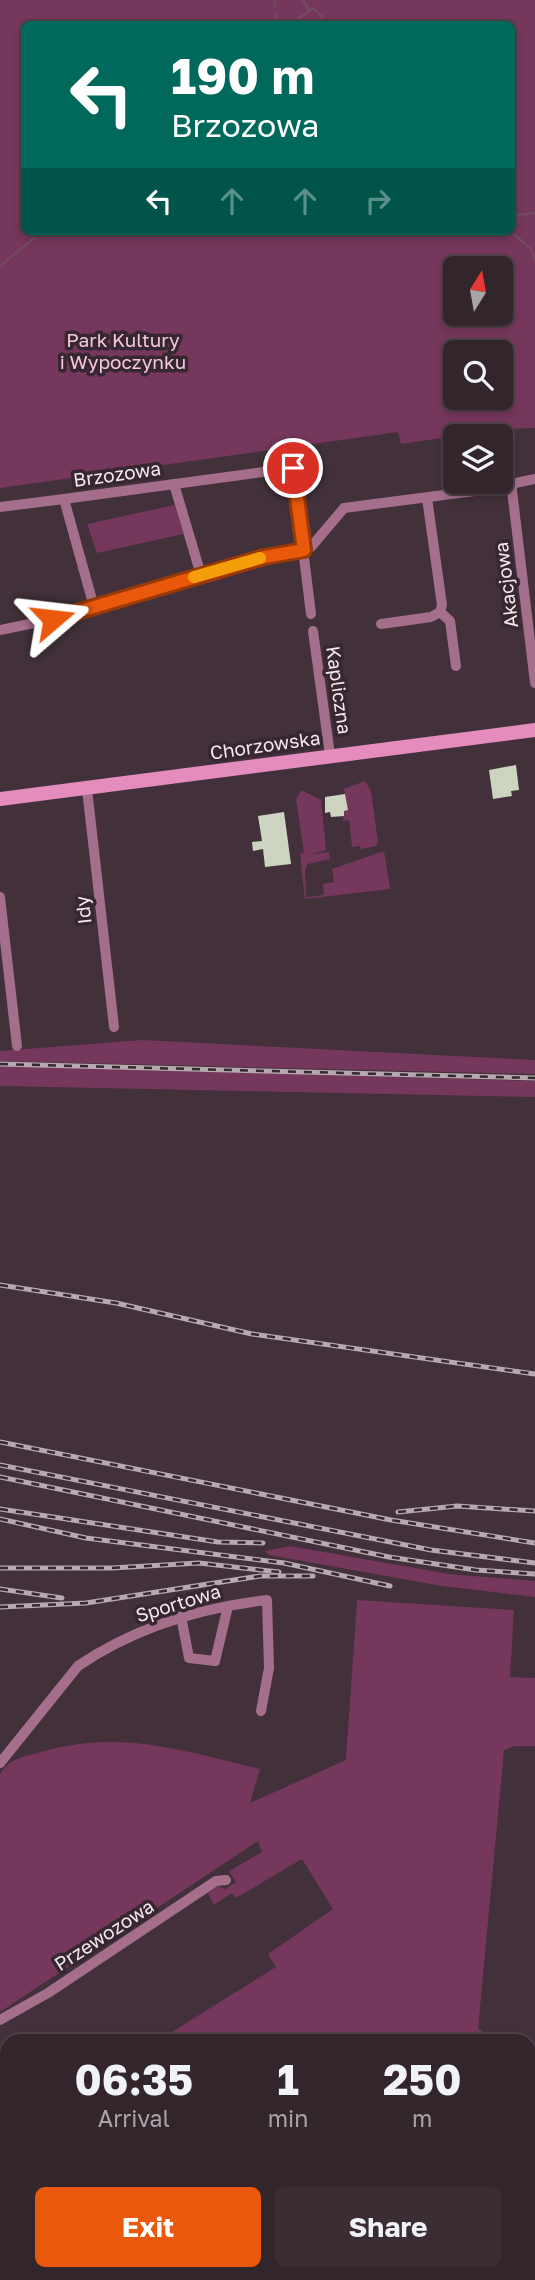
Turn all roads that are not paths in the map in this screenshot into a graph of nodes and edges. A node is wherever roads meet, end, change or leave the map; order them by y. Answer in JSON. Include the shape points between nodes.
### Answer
{"nodes":[{"id":1,"x":535,"y":479,"type":"edge"},
{"id":2,"x":513,"y":482,"type":"edge"},
{"id":3,"x":174,"y":484,"type":"junction"},
{"id":4,"x":454,"y":494,"type":"edge"},
{"id":5,"x":512,"y":494,"type":"edge"},
{"id":6,"x":427,"y":498,"type":"junction"},
{"id":7,"x":64,"y":499,"type":"junction"},
{"id":8,"x":0,"y":507,"type":"edge"},
{"id":9,"x":304,"y":550,"type":"junction"},
{"id":10,"x":201,"y":575,"type":"junction"},
{"id":11,"x":94,"y":607,"type":"junction"},
{"id":12,"x":440,"y":612,"type":"junction"},
{"id":13,"x":311,"y":614,"type":"dead end"},
{"id":14,"x":381,"y":624,"type":"dead end"},
{"id":15,"x":0,"y":630,"type":"edge"},
{"id":16,"x":313,"y":631,"type":"dead end"},
{"id":17,"x":456,"y":666,"type":"dead end"},
{"id":18,"x":534,"y":668,"type":"edge"},
{"id":19,"x":535,"y":683,"type":"edge"},
{"id":20,"x":535,"y":730,"type":"edge"},
{"id":21,"x":331,"y":755,"type":"junction"},
{"id":22,"x":86,"y":789,"type":"junction"},
{"id":23,"x":0,"y":799,"type":"edge"},
{"id":24,"x":0,"y":897,"type":"edge"},
{"id":25,"x":114,"y":1027,"type":"dead end"},
{"id":26,"x":17,"y":1046,"type":"dead end"},
{"id":27,"x":228,"y":1606,"type":"junction"},
{"id":28,"x":181,"y":1616,"type":"junction"},
{"id":29,"x":261,"y":1711,"type":"dead end"},
{"id":30,"x":0,"y":1763,"type":"edge"},
{"id":31,"x":226,"y":1880,"type":"dead end"},
{"id":32,"x":0,"y":2020,"type":"edge"}],
"edges":[{"from":1,"to":2,"type":"street"},
{"from":3,"to":7,"type":"street","name":"Brzozowa"},
{"from":3,"to":9,"type":"street","name":"Brzozowa","via":[[293,468]]},
{"from":3,"to":10,"type":"street","name":"Brzozowa"},
{"from":4,"to":6,"type":"street"},
{"from":5,"to":18,"type":"street","name":"Akacjowa"},
{"from":6,"to":9,"type":"street","via":[[344,508]]},
{"from":6,"to":12,"type":"street"},
{"from":7,"to":8,"type":"street","name":"Brzozowa"},
{"from":7,"to":11,"type":"street","name":"Brzozowa"},
{"from":9,"to":10,"type":"street"},
{"from":9,"to":13,"type":"street"},
{"from":10,"to":11,"type":"street"},
{"from":11,"to":15,"type":"street"},
{"from":12,"to":14,"type":"street"},
{"from":12,"to":17,"type":"street","via":[[450,621]]},
{"from":16,"to":21,"type":"street","name":"Kapliczna"},
{"from":18,"to":19,"type":"street","name":"Akacjowa"},
{"from":20,"to":21,"type":"main road","name":"Chorzowska"},
{"from":21,"to":22,"type":"main road","name":"Chorzowska"},
{"from":22,"to":23,"type":"main road","name":"Chorzowska"},
{"from":22,"to":25,"type":"street","name":"Idy"},
{"from":24,"to":26,"type":"street"},
{"from":27,"to":28,"type":"street","name":"Sportowa"},
{"from":27,"to":28,"type":"street","via":[[215,1661],[189,1658]]},
{"from":27,"to":29,"type":"street","name":"Sportowa","via":[[267,1600],[269,1668]]},
{"from":28,"to":30,"type":"street","name":"Sportowa","via":[[126,1638],[78,1666]]},
{"from":31,"to":32,"type":"street","name":"Przewozowa","via":[[216,1881]]}]}
